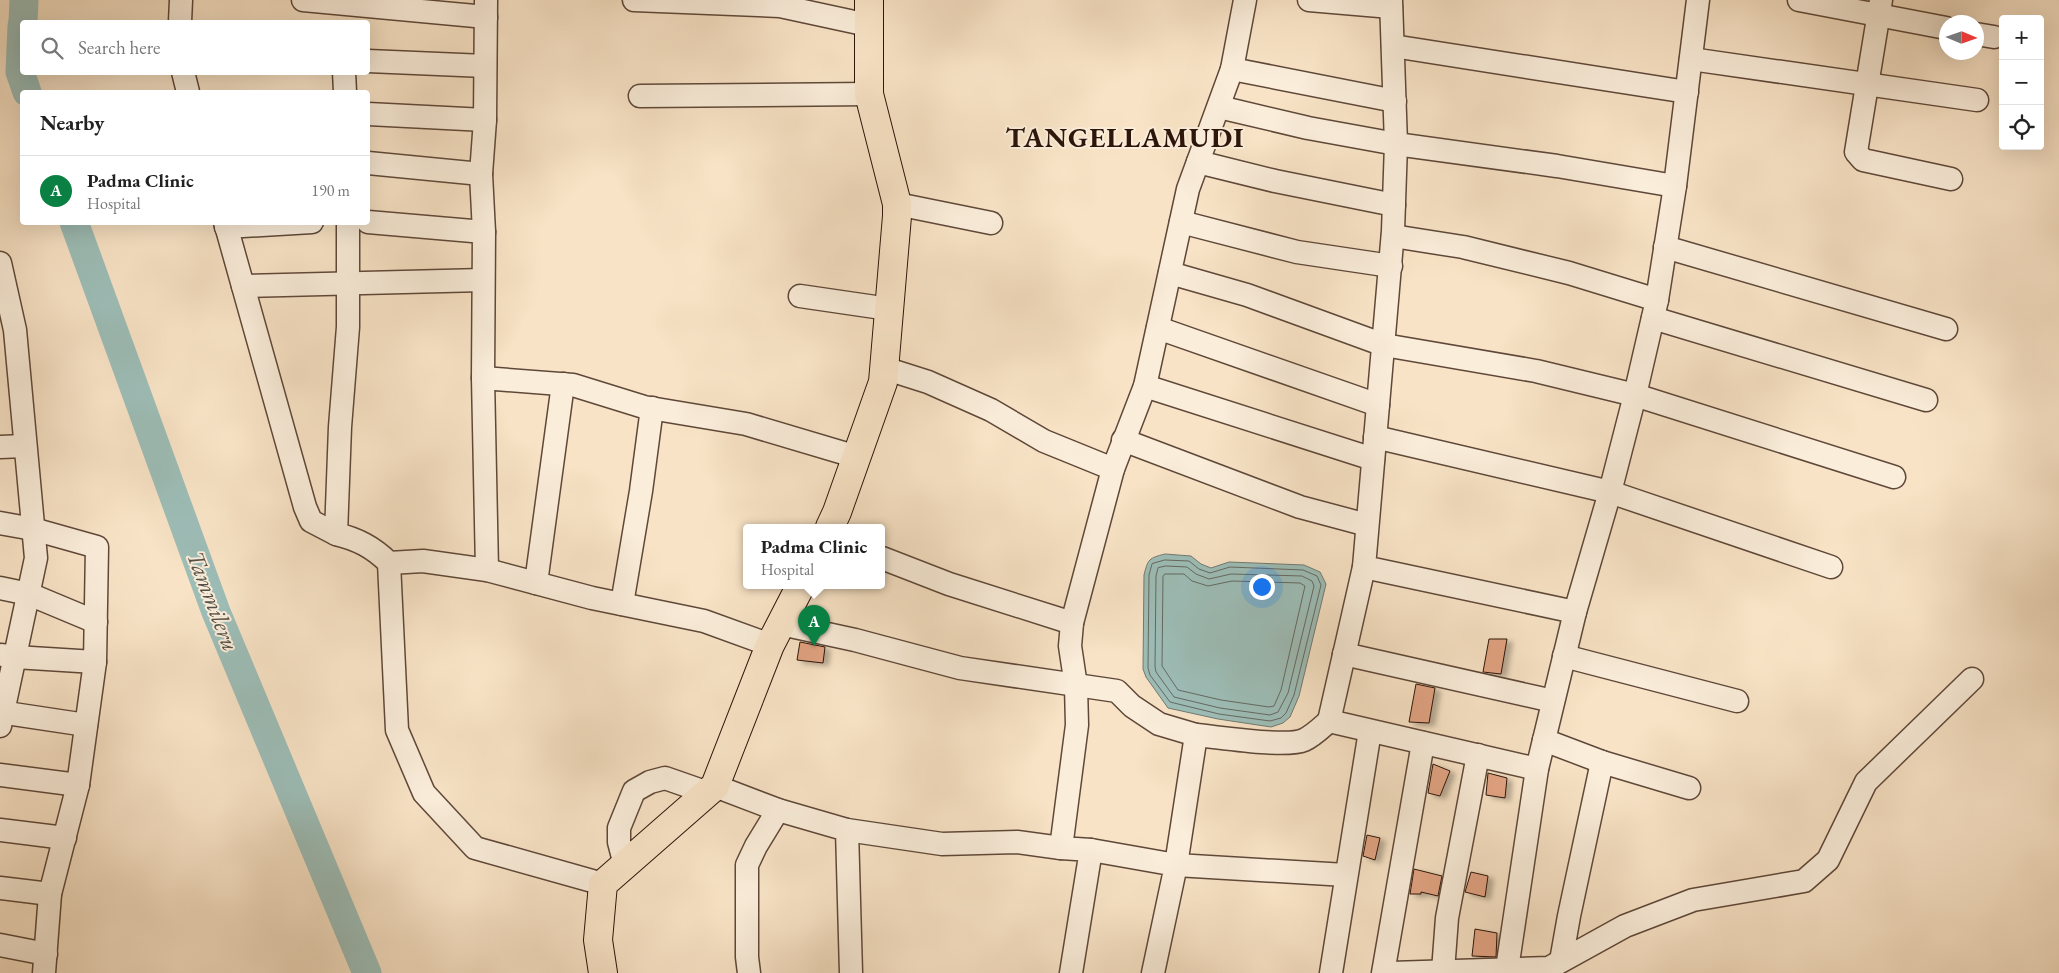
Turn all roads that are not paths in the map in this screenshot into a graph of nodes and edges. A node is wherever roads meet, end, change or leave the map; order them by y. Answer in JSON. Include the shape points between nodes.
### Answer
{"nodes":[{"id":1,"x":181,"y":0,"type":"edge"},
{"id":2,"x":303,"y":0,"type":"edge"},
{"id":3,"x":634,"y":0,"type":"edge"},
{"id":4,"x":1245,"y":0,"type":"edge"},
{"id":5,"x":1309,"y":0,"type":"edge"},
{"id":6,"x":1698,"y":0,"type":"edge"},
{"id":7,"x":1799,"y":0,"type":"edge"},
{"id":8,"x":1391,"y":4,"type":"edge"},
{"id":9,"x":486,"y":8,"type":"edge"},
{"id":10,"x":1880,"y":8,"type":"edge"},
{"id":11,"x":344,"y":9,"type":"edge"},
{"id":12,"x":869,"y":13,"type":"edge"},
{"id":13,"x":180,"y":20,"type":"edge"},
{"id":14,"x":1939,"y":26,"type":"edge"},
{"id":15,"x":1393,"y":46,"type":"junction"},
{"id":16,"x":1691,"y":60,"type":"junction"},
{"id":17,"x":370,"y":61,"type":"edge"},
{"id":18,"x":485,"y":66,"type":"junction"},
{"id":19,"x":1232,"y":69,"type":"junction"},
{"id":20,"x":184,"y":75,"type":"edge"},
{"id":21,"x":344,"y":75,"type":"edge"},
{"id":22,"x":1867,"y":84,"type":"junction"},
{"id":23,"x":188,"y":90,"type":"edge"},
{"id":24,"x":345,"y":90,"type":"edge"},
{"id":25,"x":1687,"y":92,"type":"junction"},
{"id":26,"x":869,"y":94,"type":"junction"},
{"id":27,"x":640,"y":96,"type":"dead end"},
{"id":28,"x":1976,"y":100,"type":"dead end"},
{"id":29,"x":1395,"y":101,"type":"junction"},
{"id":30,"x":1219,"y":107,"type":"junction"},
{"id":31,"x":370,"y":114,"type":"edge"},
{"id":32,"x":485,"y":120,"type":"junction"},
{"id":33,"x":1396,"y":144,"type":"junction"},
{"id":34,"x":1198,"y":162,"type":"junction"},
{"id":35,"x":370,"y":163,"type":"edge"},
{"id":36,"x":481,"y":174,"type":"junction"},
{"id":37,"x":1951,"y":179,"type":"dead end"},
{"id":38,"x":1675,"y":186,"type":"junction"},
{"id":39,"x":897,"y":204,"type":"junction"},
{"id":40,"x":1394,"y":205,"type":"junction"},
{"id":41,"x":370,"y":222,"type":"edge"},
{"id":42,"x":1181,"y":222,"type":"junction"},
{"id":43,"x":991,"y":223,"type":"dead end"},
{"id":44,"x":226,"y":225,"type":"edge"},
{"id":45,"x":348,"y":225,"type":"edge"},
{"id":46,"x":484,"y":232,"type":"junction"},
{"id":47,"x":1393,"y":236,"type":"junction"},
{"id":48,"x":1665,"y":247,"type":"junction"},
{"id":49,"x":0,"y":263,"type":"edge"},
{"id":50,"x":1390,"y":266,"type":"junction"},
{"id":51,"x":1170,"y":272,"type":"junction"},
{"id":52,"x":483,"y":280,"type":"junction"},
{"id":53,"x":348,"y":282,"type":"junction"},
{"id":54,"x":243,"y":286,"type":"junction"},
{"id":55,"x":800,"y":296,"type":"dead end"},
{"id":56,"x":1655,"y":309,"type":"junction"},
{"id":57,"x":889,"y":310,"type":"junction"},
{"id":58,"x":1158,"y":328,"type":"junction"},
{"id":59,"x":7,"y":329,"type":"edge"},
{"id":60,"x":1946,"y":330,"type":"dead end"},
{"id":61,"x":1384,"y":346,"type":"junction"},
{"id":62,"x":884,"y":368,"type":"junction"},
{"id":63,"x":483,"y":378,"type":"junction"},
{"id":64,"x":563,"y":384,"type":"junction"},
{"id":65,"x":1144,"y":386,"type":"junction"},
{"id":66,"x":1636,"y":394,"type":"junction"},
{"id":67,"x":1926,"y":400,"type":"dead end"},
{"id":68,"x":1378,"y":405,"type":"junction"},
{"id":69,"x":652,"y":408,"type":"junction"},
{"id":70,"x":1123,"y":440,"type":"junction"},
{"id":71,"x":25,"y":446,"type":"junction"},
{"id":72,"x":0,"y":447,"type":"edge"},
{"id":73,"x":1374,"y":448,"type":"junction"},
{"id":74,"x":856,"y":457,"type":"junction"},
{"id":75,"x":1113,"y":469,"type":"junction"},
{"id":76,"x":1894,"y":477,"type":"dead end"},
{"id":77,"x":1610,"y":492,"type":"junction"},
{"id":78,"x":0,"y":523,"type":"edge"},
{"id":79,"x":831,"y":524,"type":"edge"},
{"id":80,"x":1367,"y":525,"type":"junction"},
{"id":81,"x":33,"y":529,"type":"junction"},
{"id":82,"x":336,"y":534,"type":"junction"},
{"id":83,"x":885,"y":559,"type":"edge"},
{"id":84,"x":389,"y":563,"type":"junction"},
{"id":85,"x":1364,"y":567,"type":"junction"},
{"id":86,"x":1831,"y":567,"type":"dead end"},
{"id":87,"x":487,"y":570,"type":"junction"},
{"id":88,"x":536,"y":583,"type":"junction"},
{"id":89,"x":0,"y":588,"type":"edge"},
{"id":90,"x":799,"y":589,"type":"edge"},
{"id":91,"x":29,"y":594,"type":"junction"},
{"id":92,"x":622,"y":604,"type":"junction"},
{"id":93,"x":1575,"y":612,"type":"junction"},
{"id":94,"x":96,"y":622,"type":"junction"},
{"id":95,"x":1072,"y":623,"type":"junction"},
{"id":96,"x":775,"y":635,"type":"junction"},
{"id":97,"x":1344,"y":654,"type":"junction"},
{"id":98,"x":7,"y":656,"type":"edge"},
{"id":99,"x":1564,"y":656,"type":"junction"},
{"id":100,"x":95,"y":662,"type":"junction"},
{"id":101,"x":1972,"y":679,"type":"dead end"},
{"id":102,"x":1076,"y":686,"type":"junction"},
{"id":103,"x":1553,"y":701,"type":"junction"},
{"id":104,"x":1737,"y":701,"type":"dead end"},
{"id":105,"x":1,"y":717,"type":"edge"},
{"id":106,"x":1329,"y":721,"type":"junction"},
{"id":107,"x":86,"y":726,"type":"junction"},
{"id":108,"x":1370,"y":730,"type":"junction"},
{"id":109,"x":1196,"y":735,"type":"junction"},
{"id":110,"x":1544,"y":740,"type":"junction"},
{"id":111,"x":1423,"y":743,"type":"junction"},
{"id":112,"x":1478,"y":755,"type":"junction"},
{"id":113,"x":1602,"y":762,"type":"junction"},
{"id":114,"x":1537,"y":769,"type":"junction"},
{"id":115,"x":0,"y":775,"type":"edge"},
{"id":116,"x":78,"y":785,"type":"junction"},
{"id":117,"x":1689,"y":788,"type":"dead end"},
{"id":118,"x":712,"y":789,"type":"junction"},
{"id":119,"x":778,"y":810,"type":"junction"},
{"id":120,"x":0,"y":830,"type":"edge"},
{"id":121,"x":848,"y":830,"type":"junction"},
{"id":122,"x":64,"y":838,"type":"junction"},
{"id":123,"x":1061,"y":848,"type":"junction"},
{"id":124,"x":1091,"y":850,"type":"junction"},
{"id":125,"x":625,"y":864,"type":"junction"},
{"id":126,"x":1176,"y":865,"type":"junction"},
{"id":127,"x":1346,"y":875,"type":"junction"},
{"id":128,"x":603,"y":884,"type":"junction"},
{"id":129,"x":0,"y":888,"type":"edge"},
{"id":130,"x":50,"y":894,"type":"junction"},
{"id":131,"x":0,"y":946,"type":"edge"},
{"id":132,"x":1561,"y":961,"type":"junction"},
{"id":133,"x":45,"y":964,"type":"edge"},
{"id":134,"x":1507,"y":969,"type":"junction"},
{"id":135,"x":1443,"y":970,"type":"junction"},
{"id":136,"x":1475,"y":971,"type":"edge"},
{"id":137,"x":603,"y":973,"type":"edge"},
{"id":138,"x":749,"y":973,"type":"edge"},
{"id":139,"x":851,"y":973,"type":"edge"},
{"id":140,"x":1072,"y":973,"type":"edge"},
{"id":141,"x":1153,"y":973,"type":"edge"},
{"id":142,"x":1331,"y":973,"type":"edge"},
{"id":143,"x":1383,"y":973,"type":"edge"},
{"id":144,"x":1391,"y":973,"type":"edge"}],
"edges":[{"from":1,"to":13,"type":"street"},
{"from":2,"to":11,"type":"street"},
{"from":3,"to":12,"type":"street"},
{"from":4,"to":19,"type":"street"},
{"from":5,"to":8,"type":"street"},
{"from":6,"to":16,"type":"street"},
{"from":7,"to":10,"type":"street"},
{"from":8,"to":15,"type":"street"},
{"from":9,"to":11,"type":"street"},
{"from":9,"to":18,"type":"street"},
{"from":10,"to":14,"type":"street"},
{"from":10,"to":22,"type":"street"},
{"from":12,"to":26,"type":"main road"},
{"from":15,"to":25,"type":"street"},
{"from":15,"to":29,"type":"street"},
{"from":16,"to":22,"type":"street"},
{"from":16,"to":25,"type":"street"},
{"from":17,"to":18,"type":"street"},
{"from":18,"to":32,"type":"street"},
{"from":19,"to":29,"type":"street"},
{"from":19,"to":30,"type":"street"},
{"from":20,"to":23,"type":"street"},
{"from":21,"to":24,"type":"street"},
{"from":22,"to":28,"type":"street"},
{"from":22,"to":37,"type":"street","via":[[1856,146],[1860,158]]},
{"from":25,"to":38,"type":"street"},
{"from":26,"to":27,"type":"street"},
{"from":26,"to":39,"type":"main road"},
{"from":29,"to":33,"type":"street"},
{"from":30,"to":33,"type":"street"},
{"from":30,"to":34,"type":"street"},
{"from":31,"to":32,"type":"street"},
{"from":32,"to":36,"type":"street"},
{"from":33,"to":38,"type":"street"},
{"from":33,"to":40,"type":"street"},
{"from":34,"to":40,"type":"street"},
{"from":34,"to":42,"type":"street"},
{"from":35,"to":36,"type":"street"},
{"from":36,"to":46,"type":"street"},
{"from":38,"to":48,"type":"street"},
{"from":39,"to":43,"type":"street"},
{"from":39,"to":57,"type":"main road"},
{"from":40,"to":47,"type":"street"},
{"from":41,"to":46,"type":"street"},
{"from":42,"to":50,"type":"street","via":[[1297,252]]},
{"from":42,"to":51,"type":"street"},
{"from":44,"to":54,"type":"street"},
{"from":45,"to":53,"type":"street"},
{"from":46,"to":52,"type":"street"},
{"from":47,"to":50,"type":"street"},
{"from":47,"to":56,"type":"street","via":[[1463,247],[1569,273]]},
{"from":48,"to":56,"type":"street"},
{"from":48,"to":60,"type":"street"},
{"from":49,"to":59,"type":"street"},
{"from":50,"to":61,"type":"street"},
{"from":51,"to":58,"type":"street"},
{"from":51,"to":61,"type":"street","via":[[1247,295]]},
{"from":52,"to":53,"type":"street"},
{"from":52,"to":63,"type":"street"},
{"from":53,"to":54,"type":"street"},
{"from":53,"to":82,"type":"street"},
{"from":54,"to":82,"type":"street","via":[[305,506],[311,521]]},
{"from":55,"to":57,"type":"street"},
{"from":56,"to":66,"type":"street"},
{"from":56,"to":67,"type":"street"},
{"from":57,"to":62,"type":"main road"},
{"from":58,"to":65,"type":"street"},
{"from":58,"to":68,"type":"street"},
{"from":59,"to":71,"type":"street"},
{"from":61,"to":66,"type":"street","via":[[1536,371]]},
{"from":61,"to":68,"type":"street"},
{"from":62,"to":74,"type":"main road","via":[[883,382]]},
{"from":62,"to":75,"type":"street","via":[[928,382],[991,410],[1044,441]]},
{"from":63,"to":64,"type":"street"},
{"from":63,"to":87,"type":"street"},
{"from":64,"to":69,"type":"street"},
{"from":64,"to":88,"type":"street"},
{"from":65,"to":70,"type":"street"},
{"from":65,"to":73,"type":"street"},
{"from":66,"to":76,"type":"street"},
{"from":66,"to":77,"type":"street"},
{"from":68,"to":73,"type":"street"},
{"from":69,"to":74,"type":"street","via":[[746,424]]},
{"from":69,"to":92,"type":"street"},
{"from":70,"to":75,"type":"street"},
{"from":70,"to":80,"type":"street","via":[[1300,508]]},
{"from":71,"to":72,"type":"street"},
{"from":71,"to":81,"type":"street"},
{"from":73,"to":77,"type":"street"},
{"from":73,"to":80,"type":"street"},
{"from":74,"to":79,"type":"main road"},
{"from":75,"to":95,"type":"street"},
{"from":77,"to":86,"type":"street"},
{"from":77,"to":93,"type":"street"},
{"from":78,"to":81,"type":"street"},
{"from":80,"to":85,"type":"street"},
{"from":81,"to":91,"type":"street","via":[[36,558]]},
{"from":81,"to":94,"type":"street","via":[[97,547]]},
{"from":82,"to":84,"type":"street","via":[[357,539]]},
{"from":83,"to":95,"type":"street","via":[[949,584]]},
{"from":84,"to":87,"type":"street","via":[[423,560]]},
{"from":84,"to":128,"type":"street","via":[[397,730],[424,793],[475,848]]},
{"from":85,"to":93,"type":"street"},
{"from":85,"to":97,"type":"street"},
{"from":87,"to":88,"type":"street"},
{"from":88,"to":92,"type":"street"},
{"from":89,"to":91,"type":"street"},
{"from":90,"to":96,"type":"main road"},
{"from":91,"to":94,"type":"street"},
{"from":91,"to":98,"type":"street"},
{"from":92,"to":96,"type":"street"},
{"from":93,"to":99,"type":"street"},
{"from":94,"to":100,"type":"street"},
{"from":95,"to":102,"type":"street","via":[[1070,646]]},
{"from":96,"to":102,"type":"street","via":[[855,640],[960,668]]},
{"from":96,"to":118,"type":"main road"},
{"from":97,"to":103,"type":"street"},
{"from":97,"to":106,"type":"street"},
{"from":98,"to":100,"type":"street"},
{"from":98,"to":105,"type":"street"},
{"from":99,"to":103,"type":"street"},
{"from":99,"to":104,"type":"street"},
{"from":100,"to":107,"type":"street"},
{"from":101,"to":132,"type":"street","via":[[1866,782],[1828,860],[1804,881],[1693,900],[1625,926]]},
{"from":102,"to":109,"type":"street","via":[[1117,691],[1132,706],[1159,724]]},
{"from":102,"to":123,"type":"street","via":[[1077,725]]},
{"from":103,"to":110,"type":"street"},
{"from":105,"to":107,"type":"street"},
{"from":106,"to":108,"type":"street"},
{"from":106,"to":109,"type":"street","via":[[1304,740],[1291,742]]},
{"from":107,"to":116,"type":"street"},
{"from":108,"to":111,"type":"street"},
{"from":108,"to":127,"type":"street"},
{"from":109,"to":126,"type":"street"},
{"from":110,"to":113,"type":"street"},
{"from":110,"to":114,"type":"street"},
{"from":111,"to":112,"type":"street"},
{"from":111,"to":143,"type":"street"},
{"from":112,"to":114,"type":"street"},
{"from":112,"to":135,"type":"street","via":[[1447,918]]},
{"from":113,"to":117,"type":"street"},
{"from":113,"to":132,"type":"street"},
{"from":114,"to":134,"type":"street"},
{"from":115,"to":116,"type":"street"},
{"from":116,"to":122,"type":"street"},
{"from":118,"to":119,"type":"street"},
{"from":118,"to":125,"type":"main road"},
{"from":118,"to":125,"type":"street","via":[[665,778],[634,791],[619,828]]},
{"from":119,"to":121,"type":"street"},
{"from":119,"to":138,"type":"street","via":[[747,865],[746,957]]},
{"from":120,"to":122,"type":"street"},
{"from":121,"to":123,"type":"street","via":[[942,844],[1017,842]]},
{"from":121,"to":139,"type":"street"},
{"from":122,"to":130,"type":"street"},
{"from":123,"to":124,"type":"street"},
{"from":124,"to":126,"type":"street"},
{"from":124,"to":140,"type":"street"},
{"from":125,"to":128,"type":"main road"},
{"from":126,"to":127,"type":"street"},
{"from":126,"to":141,"type":"street"},
{"from":127,"to":142,"type":"street"},
{"from":128,"to":137,"type":"main road","via":[[598,940]]},
{"from":129,"to":130,"type":"street"},
{"from":130,"to":133,"type":"street"},
{"from":131,"to":133,"type":"street"},
{"from":132,"to":134,"type":"street","via":[[1548,968]]},
{"from":134,"to":136,"type":"street"},
{"from":135,"to":136,"type":"street"},
{"from":135,"to":144,"type":"street"}]}
